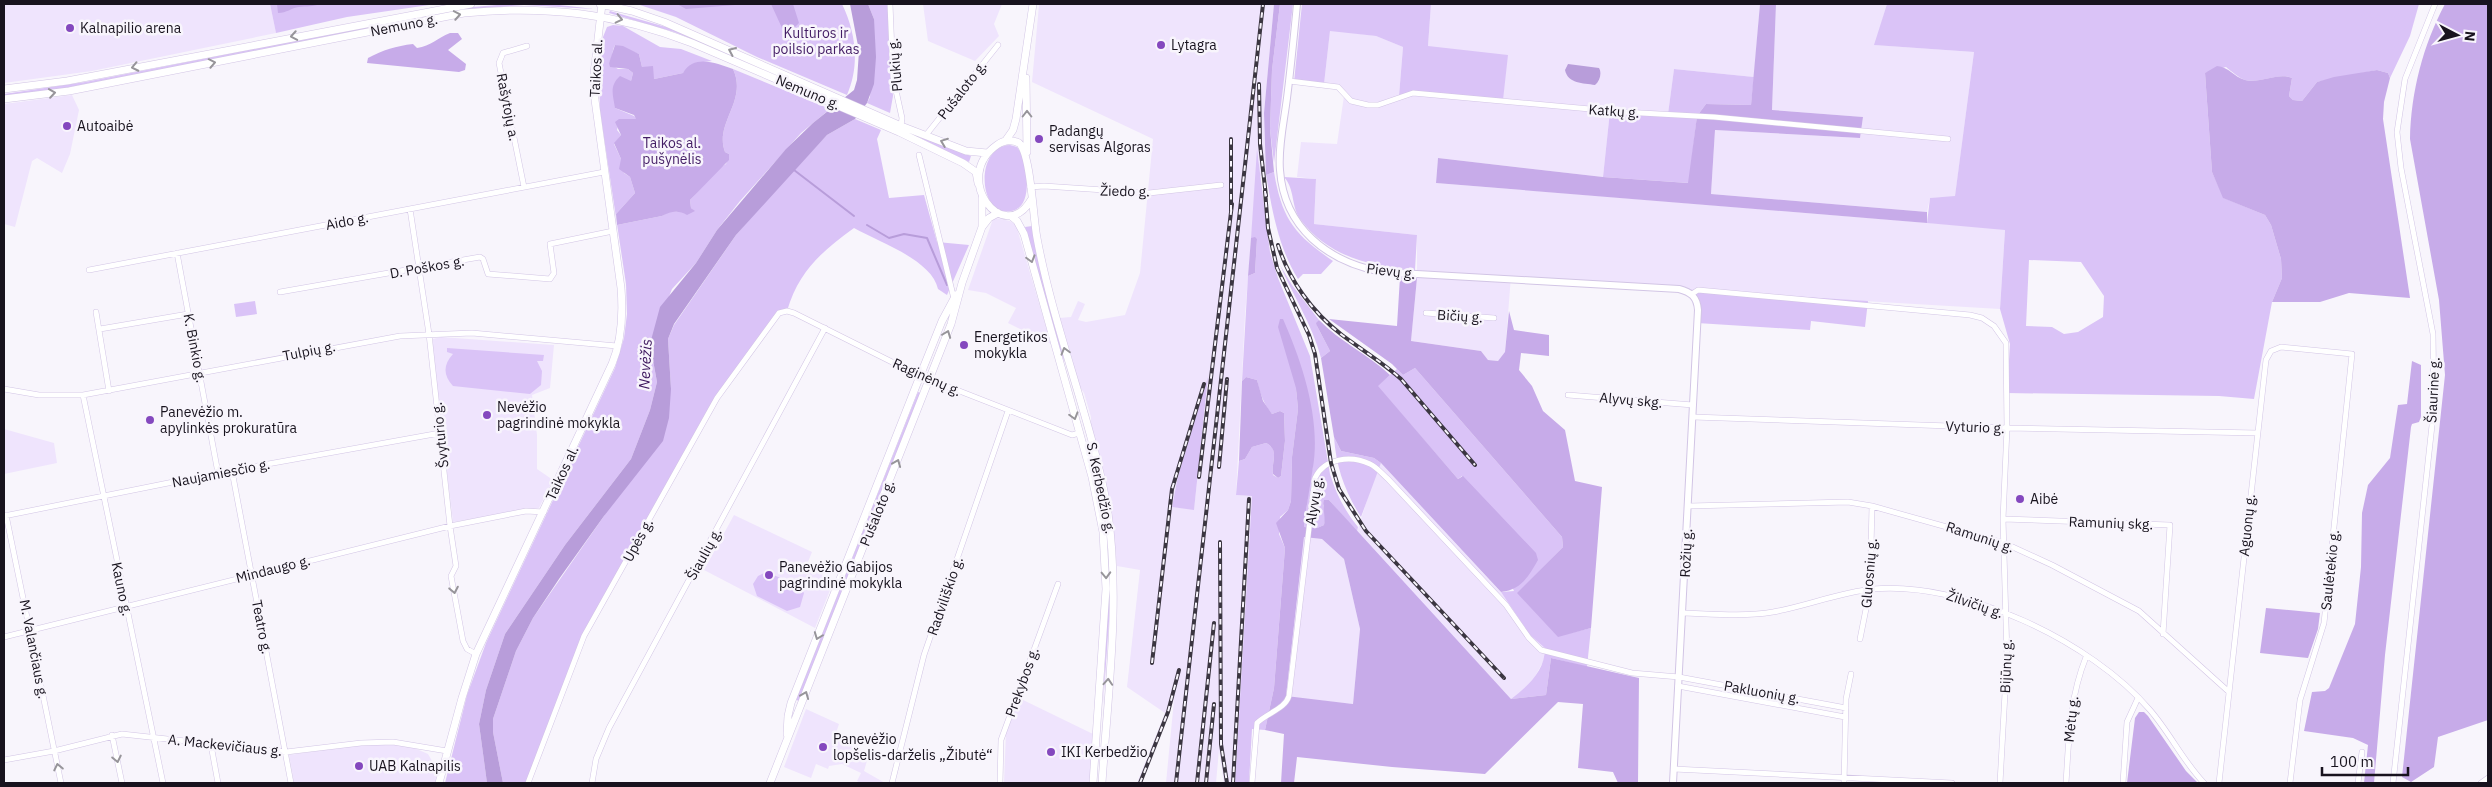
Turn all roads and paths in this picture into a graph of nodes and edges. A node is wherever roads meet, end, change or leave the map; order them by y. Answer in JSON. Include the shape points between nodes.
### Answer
{"nodes":[{"id":1,"x":471,"y":4,"type":"edge"},
{"id":2,"x":598,"y":4,"type":"edge"},
{"id":3,"x":602,"y":4,"type":"edge"},
{"id":4,"x":890,"y":4,"type":"edge"},
{"id":5,"x":1033,"y":4,"type":"edge"},
{"id":6,"x":1297,"y":4,"type":"edge"},
{"id":7,"x":2435,"y":4,"type":"edge"},
{"id":8,"x":600,"y":15,"type":"junction"},
{"id":9,"x":998,"y":45,"type":"dead end"},
{"id":10,"x":526,"y":46,"type":"dead end"},
{"id":11,"x":1025,"y":69,"type":"junction"},
{"id":12,"x":775,"y":74,"type":"junction"},
{"id":13,"x":1289,"y":81,"type":"junction"},
{"id":14,"x":4,"y":89,"type":"edge"},
{"id":15,"x":4,"y":99,"type":"edge"},
{"id":16,"x":900,"y":129,"type":"junction"},
{"id":17,"x":926,"y":135,"type":"junction"},
{"id":18,"x":1948,"y":139,"type":"dead end"},
{"id":19,"x":1006,"y":140,"type":"junction"},
{"id":20,"x":987,"y":153,"type":"junction"},
{"id":21,"x":919,"y":154,"type":"dead end"},
{"id":22,"x":1027,"y":158,"type":"junction"},
{"id":23,"x":604,"y":172,"type":"junction"},
{"id":24,"x":978,"y":183,"type":"junction"},
{"id":25,"x":1221,"y":185,"type":"dead end"},
{"id":26,"x":524,"y":187,"type":"junction"},
{"id":27,"x":1030,"y":187,"type":"junction"},
{"id":28,"x":982,"y":198,"type":"junction"},
{"id":29,"x":1031,"y":200,"type":"junction"},
{"id":30,"x":410,"y":209,"type":"junction"},
{"id":31,"x":998,"y":213,"type":"junction"},
{"id":32,"x":1011,"y":216,"type":"junction"},
{"id":33,"x":982,"y":227,"type":"junction"},
{"id":34,"x":613,"y":231,"type":"junction"},
{"id":35,"x":178,"y":253,"type":"junction"},
{"id":36,"x":419,"y":268,"type":"junction"},
{"id":37,"x":89,"y":270,"type":"dead end"},
{"id":38,"x":962,"y":283,"type":"junction"},
{"id":39,"x":280,"y":292,"type":"dead end"},
{"id":40,"x":1692,"y":294,"type":"junction"},
{"id":41,"x":954,"y":298,"type":"junction"},
{"id":42,"x":96,"y":312,"type":"dead end"},
{"id":43,"x":779,"y":313,"type":"joint"},
{"id":44,"x":1426,"y":313,"type":"dead end"},
{"id":45,"x":188,"y":314,"type":"junction"},
{"id":46,"x":1494,"y":318,"type":"dead end"},
{"id":47,"x":825,"y":328,"type":"junction"},
{"id":48,"x":100,"y":329,"type":"junction"},
{"id":49,"x":428,"y":334,"type":"junction"},
{"id":50,"x":618,"y":346,"type":"junction"},
{"id":51,"x":2352,"y":354,"type":"joint"},
{"id":52,"x":1070,"y":368,"type":"junction"},
{"id":53,"x":1062,"y":371,"type":"junction"},
{"id":54,"x":200,"y":373,"type":"junction"},
{"id":55,"x":920,"y":376,"type":"junction"},
{"id":56,"x":930,"y":380,"type":"junction"},
{"id":57,"x":4,"y":389,"type":"edge"},
{"id":58,"x":109,"y":391,"type":"junction"},
{"id":59,"x":82,"y":395,"type":"junction"},
{"id":60,"x":1568,"y":395,"type":"dead end"},
{"id":61,"x":1693,"y":405,"type":"junction"},
{"id":62,"x":1008,"y":411,"type":"junction"},
{"id":63,"x":1693,"y":417,"type":"junction"},
{"id":64,"x":2007,"y":428,"type":"junction"},
{"id":65,"x":440,"y":433,"type":"junction"},
{"id":66,"x":1079,"y":433,"type":"junction"},
{"id":67,"x":2258,"y":433,"type":"junction"},
{"id":68,"x":232,"y":471,"type":"junction"},
{"id":69,"x":218,"y":473,"type":"junction"},
{"id":70,"x":103,"y":497,"type":"junction"},
{"id":71,"x":1689,"y":506,"type":"junction"},
{"id":72,"x":1872,"y":506,"type":"junction"},
{"id":73,"x":544,"y":512,"type":"junction"},
{"id":74,"x":5,"y":516,"type":"edge"},
{"id":75,"x":2003,"y":519,"type":"junction"},
{"id":76,"x":450,"y":526,"type":"junction"},
{"id":77,"x":2004,"y":543,"type":"junction"},
{"id":78,"x":252,"y":574,"type":"junction"},
{"id":79,"x":1058,"y":584,"type":"dead end"},
{"id":80,"x":1870,"y":589,"type":"junction"},
{"id":81,"x":126,"y":606,"type":"junction"},
{"id":82,"x":1682,"y":613,"type":"junction"},
{"id":83,"x":2007,"y":615,"type":"junction"},
{"id":84,"x":31,"y":629,"type":"junction"},
{"id":85,"x":2163,"y":634,"type":"junction"},
{"id":86,"x":4,"y":636,"type":"edge"},
{"id":87,"x":1860,"y":639,"type":"dead end"},
{"id":88,"x":476,"y":654,"type":"junction"},
{"id":89,"x":2086,"y":657,"type":"junction"},
{"id":90,"x":1851,"y":674,"type":"dead end"},
{"id":91,"x":1679,"y":677,"type":"junction"},
{"id":92,"x":1678,"y":686,"type":"junction"},
{"id":93,"x":2229,"y":692,"type":"junction"},
{"id":94,"x":2138,"y":698,"type":"junction"},
{"id":95,"x":1846,"y":708,"type":"junction"},
{"id":96,"x":1098,"y":709,"type":"junction"},
{"id":97,"x":1107,"y":709,"type":"junction"},
{"id":98,"x":1845,"y":717,"type":"junction"},
{"id":99,"x":112,"y":736,"type":"junction"},
{"id":100,"x":154,"y":738,"type":"junction"},
{"id":101,"x":787,"y":741,"type":"junction"},
{"id":102,"x":211,"y":744,"type":"junction"},
{"id":103,"x":54,"y":751,"type":"junction"},
{"id":104,"x":447,"y":751,"type":"junction"},
{"id":105,"x":286,"y":752,"type":"junction"},
{"id":106,"x":2362,"y":752,"type":"dead end"},
{"id":107,"x":4,"y":760,"type":"edge"},
{"id":108,"x":1674,"y":768,"type":"junction"},
{"id":109,"x":1844,"y":776,"type":"junction"},
{"id":110,"x":2488,"y":778,"type":"edge"},
{"id":111,"x":61,"y":783,"type":"edge"},
{"id":112,"x":122,"y":783,"type":"edge"},
{"id":113,"x":163,"y":783,"type":"edge"},
{"id":114,"x":218,"y":783,"type":"edge"},
{"id":115,"x":291,"y":783,"type":"edge"},
{"id":116,"x":439,"y":783,"type":"edge"},
{"id":117,"x":528,"y":783,"type":"edge"},
{"id":118,"x":592,"y":783,"type":"edge"},
{"id":119,"x":770,"y":783,"type":"edge"},
{"id":120,"x":892,"y":783,"type":"edge"},
{"id":121,"x":1000,"y":783,"type":"edge"},
{"id":122,"x":1093,"y":783,"type":"edge"},
{"id":123,"x":1102,"y":783,"type":"edge"},
{"id":124,"x":1252,"y":783,"type":"edge"},
{"id":125,"x":1673,"y":783,"type":"edge"},
{"id":126,"x":1844,"y":783,"type":"edge"},
{"id":127,"x":1952,"y":783,"type":"edge"},
{"id":128,"x":2000,"y":783,"type":"edge"},
{"id":129,"x":2066,"y":783,"type":"edge"},
{"id":130,"x":2123,"y":783,"type":"edge"},
{"id":131,"x":2204,"y":783,"type":"edge"},
{"id":132,"x":2219,"y":783,"type":"edge"},
{"id":133,"x":2290,"y":783,"type":"edge"},
{"id":134,"x":2358,"y":783,"type":"edge"},
{"id":135,"x":2393,"y":783,"type":"edge"},
{"id":136,"x":2481,"y":783,"type":"edge"}],
"edges":[{"from":1,"to":14,"type":"main road","name":"Nemuno g.","one_way":true,"via":[[66,81]]},
{"from":2,"to":3,"type":"main road","name":"Nemuno g."},
{"from":3,"to":8,"type":"main road","name":"Taikos al."},
{"from":12,"to":3,"type":"main road","name":"Nemuno g.","one_way":true,"via":[[664,22]]},
{"from":4,"to":16,"type":"street","name":"Plukių g.","via":[[893,77],[902,118]]},
{"from":5,"to":11,"type":"main road"},
{"from":6,"to":13,"type":"street","name":"Pievų g."},
{"from":7,"to":135,"type":"street","name":"Šiaurinė g.","via":[[2405,79],[2398,123],[2401,168],[2432,325],[2435,364],[2434,407]]},
{"from":8,"to":12,"type":"main road","name":"Nemuno g.","one_way":true,"via":[[659,30]]},
{"from":15,"to":8,"type":"main road","name":"Nemuno g.","one_way":true,"via":[[69,91],[464,13],[526,9]]},
{"from":8,"to":23,"type":"main road","name":"Taikos al.","via":[[594,74]]},
{"from":9,"to":17,"type":"street","name":"Pušaloto g."},
{"from":10,"to":26,"type":"street","name":"Rašytojų a.","via":[[503,53],[499,63]]},
{"from":11,"to":19,"type":"main road","via":[[1016,119]]},
{"from":22,"to":11,"type":"main road","one_way":true},
{"from":12,"to":16,"type":"main road","name":"Nemuno g."},
{"from":13,"to":18,"type":"street","name":"Katkų g.","via":[[1338,87],[1351,101],[1368,105],[1378,105],[1413,93]]},
{"from":13,"to":40,"type":"street","name":"Pievų g.","via":[[1280,153],[1285,194],[1298,225],[1340,259],[1382,272],[1646,286],[1679,289]]},
{"from":16,"to":17,"type":"main road","name":"Nemuno g."},
{"from":16,"to":24,"type":"main road","name":"Nemuno g.","via":[[972,168]]},
{"from":20,"to":17,"type":"main road","name":"Nemuno g.","one_way":true,"via":[[966,151]]},
{"from":19,"to":20,"type":"main road"},
{"from":19,"to":22,"type":"main road","via":[[1019,143]]},
{"from":20,"to":24,"type":"main road"},
{"from":21,"to":41,"type":"street"},
{"from":22,"to":27,"type":"main road"},
{"from":23,"to":26,"type":"street","name":"Aido g."},
{"from":23,"to":34,"type":"main road","name":"Taikos al."},
{"from":24,"to":28,"type":"main road"},
{"from":25,"to":27,"type":"street","name":"Žiedo g.","via":[[1149,193]]},
{"from":26,"to":30,"type":"street","name":"Aido g."},
{"from":27,"to":29,"type":"main road"},
{"from":28,"to":31,"type":"main road"},
{"from":28,"to":33,"type":"main road","name":"Pušaloto g."},
{"from":29,"to":32,"type":"main road","via":[[1022,212]]},
{"from":52,"to":29,"type":"main road","name":"S. Kerbedžio g.","one_way":true,"via":[[1043,268]]},
{"from":30,"to":35,"type":"street","name":"Aido g."},
{"from":30,"to":36,"type":"street","name":"Švyturio g."},
{"from":31,"to":32,"type":"main road"},
{"from":31,"to":33,"type":"main road","name":"Pušaloto g."},
{"from":32,"to":53,"type":"main road","name":"S. Kerbedžio g.","one_way":true,"via":[[1024,234]]},
{"from":33,"to":38,"type":"main road","name":"Pušaloto g."},
{"from":34,"to":36,"type":"street","name":"D. Poškos g.","via":[[550,244],[554,273],[550,280],[488,274],[480,257]]},
{"from":34,"to":50,"type":"main road","name":"Taikos al.","via":[[622,305]]},
{"from":35,"to":37,"type":"street","name":"Aido g."},
{"from":35,"to":45,"type":"street","name":"K. Binkio g."},
{"from":36,"to":39,"type":"street","name":"D. Poškos g."},
{"from":36,"to":49,"type":"street","name":"Švyturio g."},
{"from":38,"to":41,"type":"main road","name":"Pušaloto g."},
{"from":56,"to":38,"type":"main road","name":"Pušaloto g.","one_way":true},
{"from":40,"to":61,"type":"street","name":"Rožių g.","via":[[1698,305]]},
{"from":40,"to":64,"type":"street","name":"Bijūnų g.","via":[[1698,290],[1757,294],[1982,318],[1994,326],[2006,343]]},
{"from":41,"to":55,"type":"main road","name":"Pušaloto g."},
{"from":42,"to":48,"type":"street"},
{"from":43,"to":47,"type":"street","name":"Raginėnų g.","via":[[794,313]]},
{"from":43,"to":117,"type":"street","name":"Upės g.","via":[[717,398],[584,636]]},
{"from":44,"to":46,"type":"street","name":"Bičių g."},
{"from":45,"to":48,"type":"street"},
{"from":45,"to":54,"type":"street","name":"K. Binkio g."},
{"from":47,"to":55,"type":"street","name":"Raginėnų g."},
{"from":47,"to":118,"type":"street","name":"Šiaulių g.","via":[[609,728],[596,759]]},
{"from":48,"to":58,"type":"street"},
{"from":49,"to":50,"type":"street","name":"Tulpių g.","via":[[497,334]]},
{"from":49,"to":54,"type":"street","name":"Tulpių g.","via":[[358,342]]},
{"from":49,"to":65,"type":"street","name":"Švyturio g."},
{"from":50,"to":73,"type":"main road","name":"Taikos al."},
{"from":51,"to":67,"type":"street","name":"Aguonų g.","via":[[2281,347],[2271,351],[2266,360]]},
{"from":51,"to":133,"type":"street","name":"Saulėtekio g.","via":[[2324,623],[2300,700]]},
{"from":52,"to":53,"type":"main road"},
{"from":97,"to":52,"type":"main road","name":"S. Kerbedžio g.","one_way":true,"via":[[1114,591],[1112,536],[1104,492]]},
{"from":53,"to":66,"type":"main road","name":"S. Kerbedžio g.","one_way":true},
{"from":54,"to":58,"type":"street","name":"Tulpių g."},
{"from":54,"to":69,"type":"street","name":"K. Binkio g."},
{"from":55,"to":56,"type":"street","name":"Raginėnų g."},
{"from":55,"to":101,"type":"main road","name":"Pušaloto g.","one_way":true,"via":[[792,703]]},
{"from":56,"to":62,"type":"street","name":"Raginėnų g."},
{"from":101,"to":56,"type":"main road","name":"Pušaloto g.","one_way":true},
{"from":57,"to":59,"type":"street","name":"Tulpių g.","via":[[39,395]]},
{"from":58,"to":59,"type":"street","name":"Tulpių g."},
{"from":59,"to":70,"type":"street","name":"Kauno g."},
{"from":60,"to":61,"type":"street","name":"Alyvų skg."},
{"from":61,"to":63,"type":"street","name":"Rožių g."},
{"from":62,"to":66,"type":"street","name":"Raginėnų g.","via":[[1072,435]]},
{"from":62,"to":120,"type":"street","name":"Radviliškio g.","via":[[924,655]]},
{"from":63,"to":64,"type":"street","name":"Vyturio g."},
{"from":63,"to":71,"type":"street","name":"Rožių g."},
{"from":64,"to":67,"type":"street","name":"Vyturio g."},
{"from":64,"to":75,"type":"street","name":"Bijūnų g."},
{"from":65,"to":68,"type":"street","name":"Naujamiesčio g."},
{"from":65,"to":76,"type":"street","name":"Švyturio g."},
{"from":66,"to":96,"type":"main road","name":"S. Kerbedžio g.","one_way":true,"via":[[1098,506],[1105,567]]},
{"from":67,"to":93,"type":"street","name":"Aguonų g."},
{"from":68,"to":69,"type":"street","name":"Naujamiesčio g."},
{"from":68,"to":78,"type":"street","name":"Teatro g."},
{"from":69,"to":70,"type":"street","name":"Naujamiesčio g."},
{"from":70,"to":74,"type":"street","name":"Naujamiesčio g."},
{"from":70,"to":81,"type":"street","name":"Kauno g."},
{"from":71,"to":72,"type":"street","name":"Ramunių g.","via":[[1834,502]]},
{"from":71,"to":82,"type":"street","name":"Rožių g."},
{"from":72,"to":77,"type":"street","name":"Ramunių g."},
{"from":72,"to":80,"type":"street","name":"Gluosnių g."},
{"from":73,"to":76,"type":"street","name":"Mindaugo g.","via":[[526,511]]},
{"from":73,"to":88,"type":"main road","name":"Taikos al."},
{"from":74,"to":84,"type":"street","name":"M. Valančiaus g."},
{"from":75,"to":77,"type":"street","name":"Bijūnų g."},
{"from":75,"to":85,"type":"street","name":"Ramunių skg.","via":[[2170,525]]},
{"from":76,"to":78,"type":"street","name":"Mindaugo g."},
{"from":76,"to":88,"type":"street","name":"Švyturio g.","one_way":true,"via":[[456,566],[451,576],[467,648]]},
{"from":77,"to":83,"type":"street","name":"Bijūnų g."},
{"from":77,"to":85,"type":"street","name":"Ramunių g.","via":[[2139,611]]},
{"from":78,"to":81,"type":"street","name":"Mindaugo g."},
{"from":78,"to":105,"type":"street","name":"Teatro g."},
{"from":79,"to":121,"type":"street","name":"Prekybos g.","via":[[1001,740]]},
{"from":80,"to":82,"type":"street","name":"Žilvičių g.","via":[[1774,612],[1749,615]]},
{"from":80,"to":83,"type":"street","name":"Žilvičių g.","via":[[1906,588],[1944,593]]},
{"from":80,"to":87,"type":"street","name":"Gluosnių g."},
{"from":81,"to":84,"type":"street","name":"Mindaugo g."},
{"from":81,"to":100,"type":"street","name":"Kauno g."},
{"from":82,"to":91,"type":"street","name":"Rožių g."},
{"from":83,"to":89,"type":"street","name":"Žilvičių g.","via":[[2047,632]]},
{"from":83,"to":128,"type":"street","name":"Bijūnų g."},
{"from":84,"to":86,"type":"street","name":"Mindaugo g."},
{"from":84,"to":103,"type":"street","name":"M. Valančiaus g."},
{"from":85,"to":93,"type":"street","name":"Ramunių g."},
{"from":88,"to":104,"type":"main road","name":"Taikos al."},
{"from":89,"to":94,"type":"street","name":"Žilvičių g."},
{"from":89,"to":129,"type":"street","name":"Mėtų g.","via":[[2072,702]]},
{"from":90,"to":95,"type":"street"},
{"from":91,"to":92,"type":"street","name":"Rožių g."},
{"from":91,"to":95,"type":"street","name":"Pakluonių g."},
{"from":91,"to":124,"type":"street","name":"Alyvų g.","via":[[1589,664],[1541,650],[1506,605],[1376,467],[1352,459],[1331,463],[1322,467],[1315,478],[1289,696],[1283,705],[1257,723]]},
{"from":92,"to":98,"type":"street","name":"Pakluonių g."},
{"from":92,"to":108,"type":"street","name":"Rožių g."},
{"from":93,"to":132,"type":"street","name":"Aguonų g."},
{"from":94,"to":130,"type":"street","via":[[2127,722]]},
{"from":94,"to":131,"type":"street","name":"Žilvičių g."},
{"from":95,"to":98,"type":"street"},
{"from":96,"to":97,"type":"main road"},
{"from":96,"to":122,"type":"main road","name":"S. Kerbedžio g."},
{"from":97,"to":123,"type":"main road","name":"S. Kerbedžio g."},
{"from":98,"to":109,"type":"street"},
{"from":99,"to":100,"type":"street","name":"A. Mackevičiaus g.","via":[[129,734]]},
{"from":99,"to":103,"type":"street","name":"A. Mackevičiaus g."},
{"from":99,"to":112,"type":"street","one_way":true},
{"from":100,"to":102,"type":"street","name":"A. Mackevičiaus g."},
{"from":100,"to":113,"type":"street","name":"Kauno g."},
{"from":101,"to":119,"type":"main road","name":"Pušaloto g."},
{"from":102,"to":105,"type":"street","name":"A. Mackevičiaus g."},
{"from":102,"to":114,"type":"street"},
{"from":103,"to":107,"type":"street","name":"A. Mackevičiaus g."},
{"from":111,"to":103,"type":"street","name":"M. Valančiaus g.","one_way":true},
{"from":104,"to":105,"type":"street","name":"A. Mackevičiaus g.","via":[[393,742]]},
{"from":104,"to":116,"type":"main road","name":"Taikos al."},
{"from":105,"to":115,"type":"street","name":"Teatro g."},
{"from":106,"to":134,"type":"street"},
{"from":108,"to":109,"type":"street"},
{"from":108,"to":125,"type":"street","name":"Rožių g."},
{"from":109,"to":126,"type":"street"},
{"from":109,"to":127,"type":"street"},
{"from":110,"to":136,"type":"street"}]}
